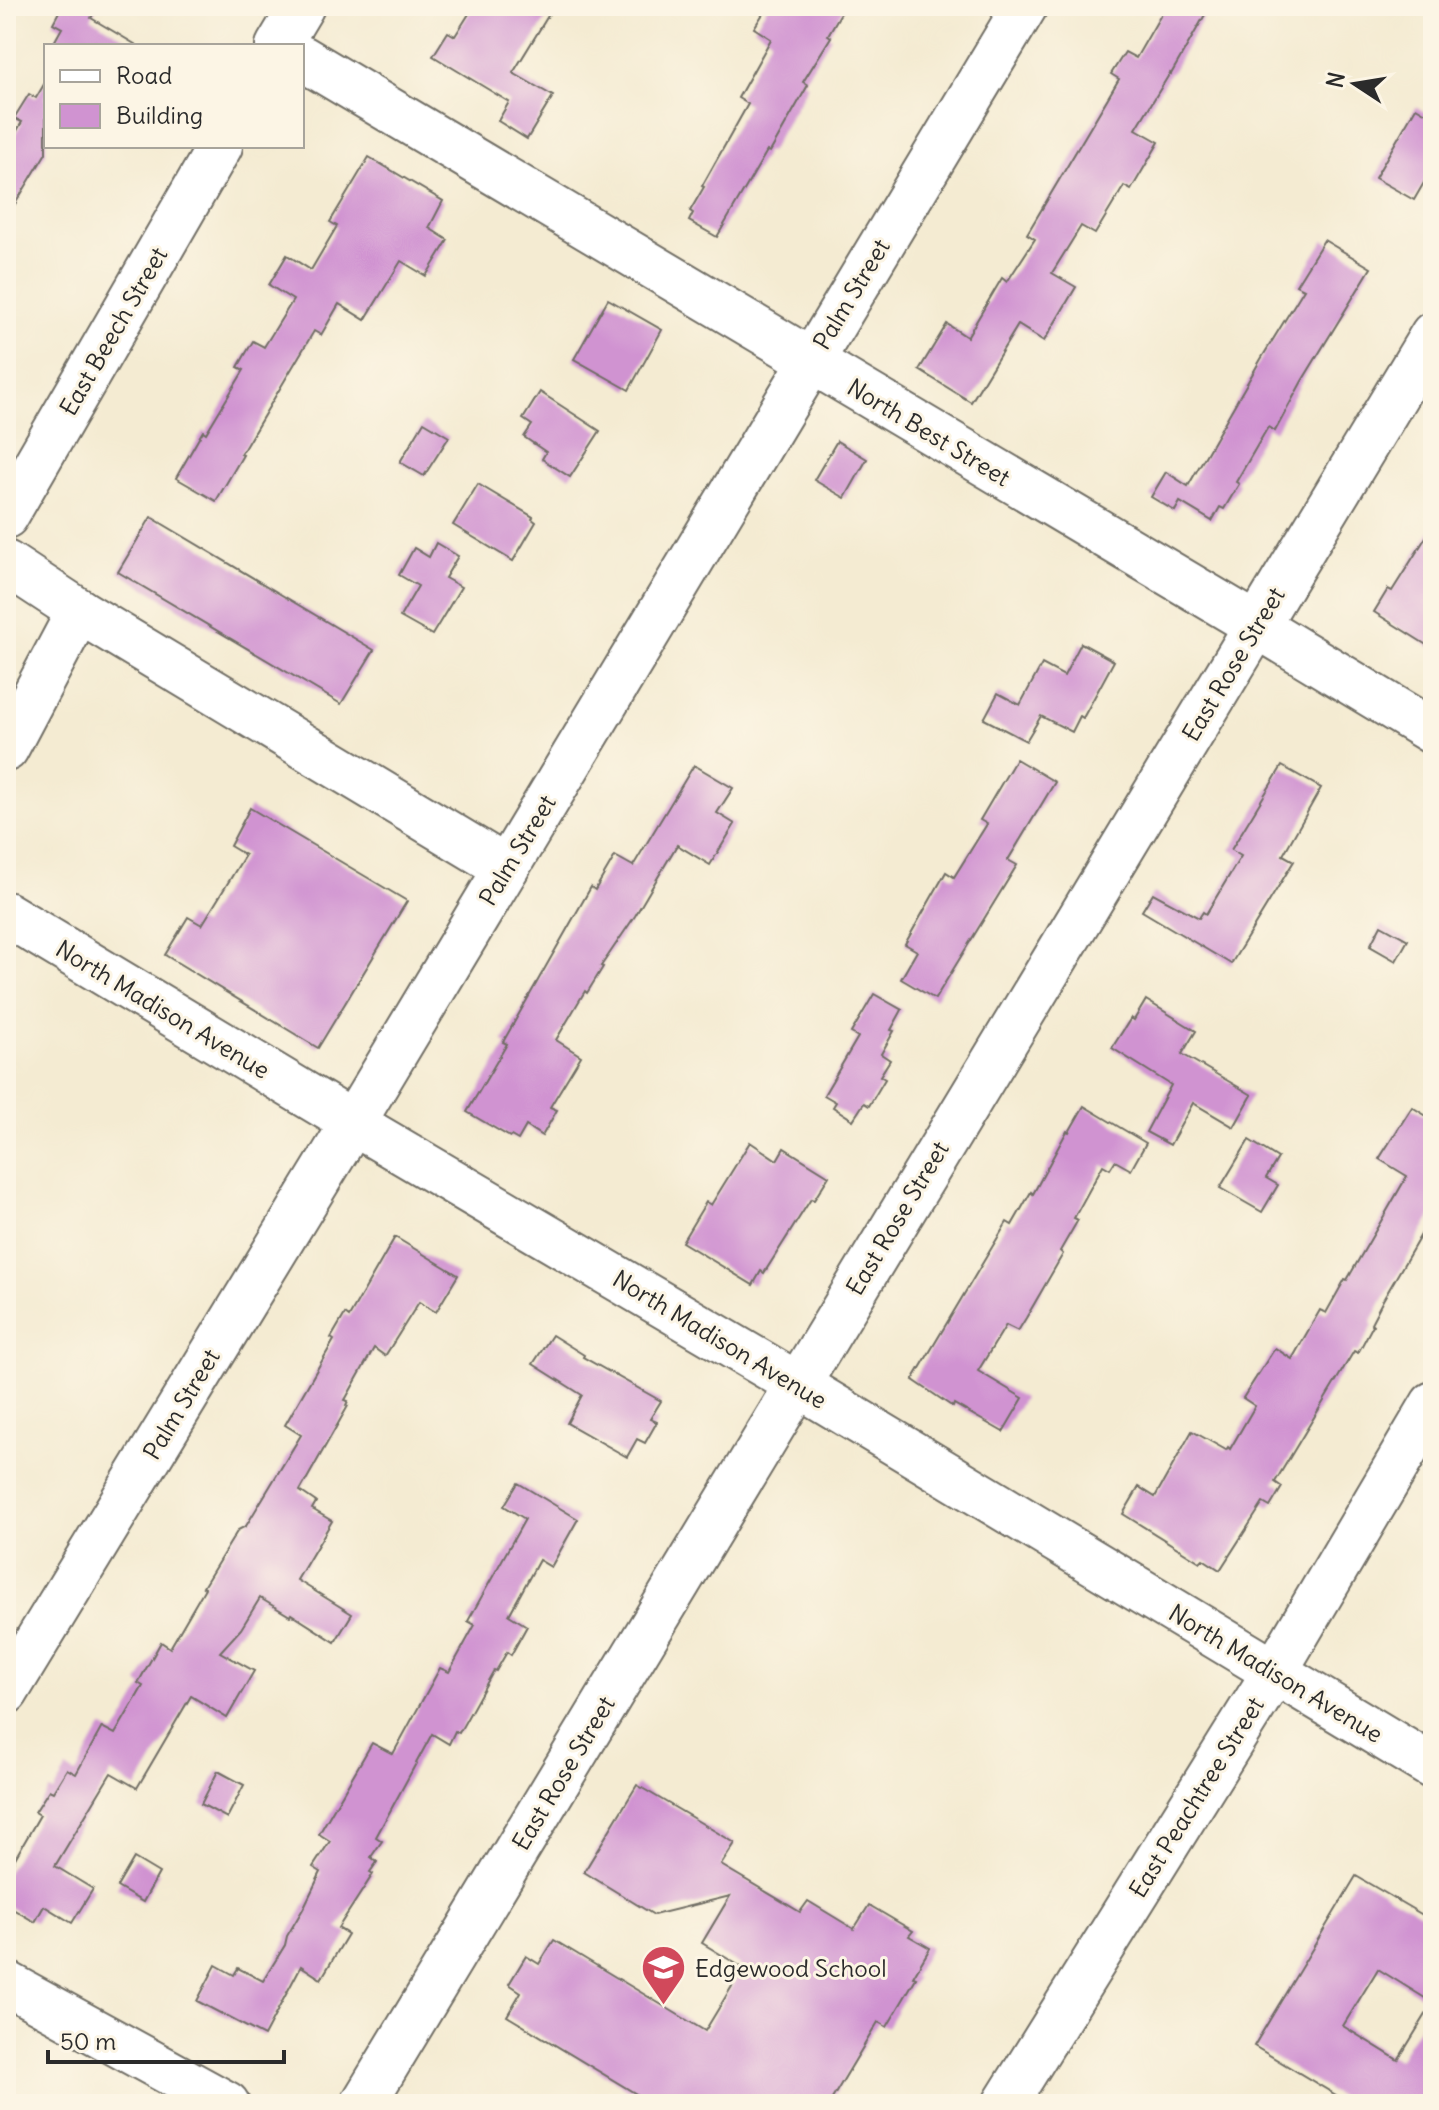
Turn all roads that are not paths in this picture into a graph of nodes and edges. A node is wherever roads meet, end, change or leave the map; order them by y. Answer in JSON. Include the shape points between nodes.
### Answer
{"nodes":[{"id":1,"x":302,"y":6,"type":"edge"},
{"id":2,"x":1025,"y":6,"type":"edge"},
{"id":3,"x":287,"y":44,"type":"edge"},
{"id":4,"x":304,"y":60,"type":"edge"},
{"id":5,"x":219,"y":148,"type":"edge"},
{"id":6,"x":1433,"y":334,"type":"edge"},
{"id":7,"x":810,"y":362,"type":"junction"},
{"id":8,"x":6,"y":516,"type":"edge"},
{"id":9,"x":6,"y":563,"type":"edge"},
{"id":10,"x":79,"y":611,"type":"junction"},
{"id":11,"x":1256,"y":625,"type":"junction"},
{"id":12,"x":1433,"y":732,"type":"edge"},
{"id":13,"x":6,"y":749,"type":"edge"},
{"id":14,"x":506,"y":868,"type":"junction"},
{"id":15,"x":6,"y":914,"type":"edge"},
{"id":16,"x":353,"y":1123,"type":"junction"},
{"id":17,"x":797,"y":1384,"type":"junction"},
{"id":18,"x":1433,"y":1404,"type":"edge"},
{"id":19,"x":1274,"y":1673,"type":"junction"},
{"id":20,"x":6,"y":1692,"type":"edge"},
{"id":21,"x":1433,"y":1767,"type":"edge"},
{"id":22,"x":6,"y":1983,"type":"edge"},
{"id":23,"x":227,"y":2104,"type":"edge"},
{"id":24,"x":363,"y":2104,"type":"edge"},
{"id":25,"x":1005,"y":2104,"type":"edge"}],
"edges":[{"from":1,"to":3,"type":"street"},
{"from":2,"to":7,"type":"street","name":"Palm Street"},
{"from":4,"to":7,"type":"street","name":"North Best Street"},
{"from":5,"to":8,"type":"street","name":"East Beech Street"},
{"from":6,"to":11,"type":"street","name":"East Rose Street"},
{"from":7,"to":11,"type":"street","name":"North Best Street"},
{"from":7,"to":14,"type":"street","name":"Palm Street"},
{"from":9,"to":10,"type":"street"},
{"from":10,"to":13,"type":"street"},
{"from":10,"to":14,"type":"street"},
{"from":11,"to":12,"type":"street","name":"North Best Street"},
{"from":11,"to":17,"type":"street","name":"East Rose Street"},
{"from":14,"to":16,"type":"street","name":"Palm Street"},
{"from":15,"to":16,"type":"street","name":"North Madison Avenue"},
{"from":16,"to":17,"type":"street","name":"North Madison Avenue"},
{"from":16,"to":20,"type":"street","name":"Palm Street"},
{"from":17,"to":19,"type":"street","name":"North Madison Avenue"},
{"from":17,"to":24,"type":"street","name":"East Rose Street"},
{"from":18,"to":19,"type":"street","name":"East Peachtree Street"},
{"from":19,"to":21,"type":"street","name":"North Madison Avenue"},
{"from":19,"to":25,"type":"street","name":"East Peachtree Street"},
{"from":22,"to":23,"type":"street"}]}
